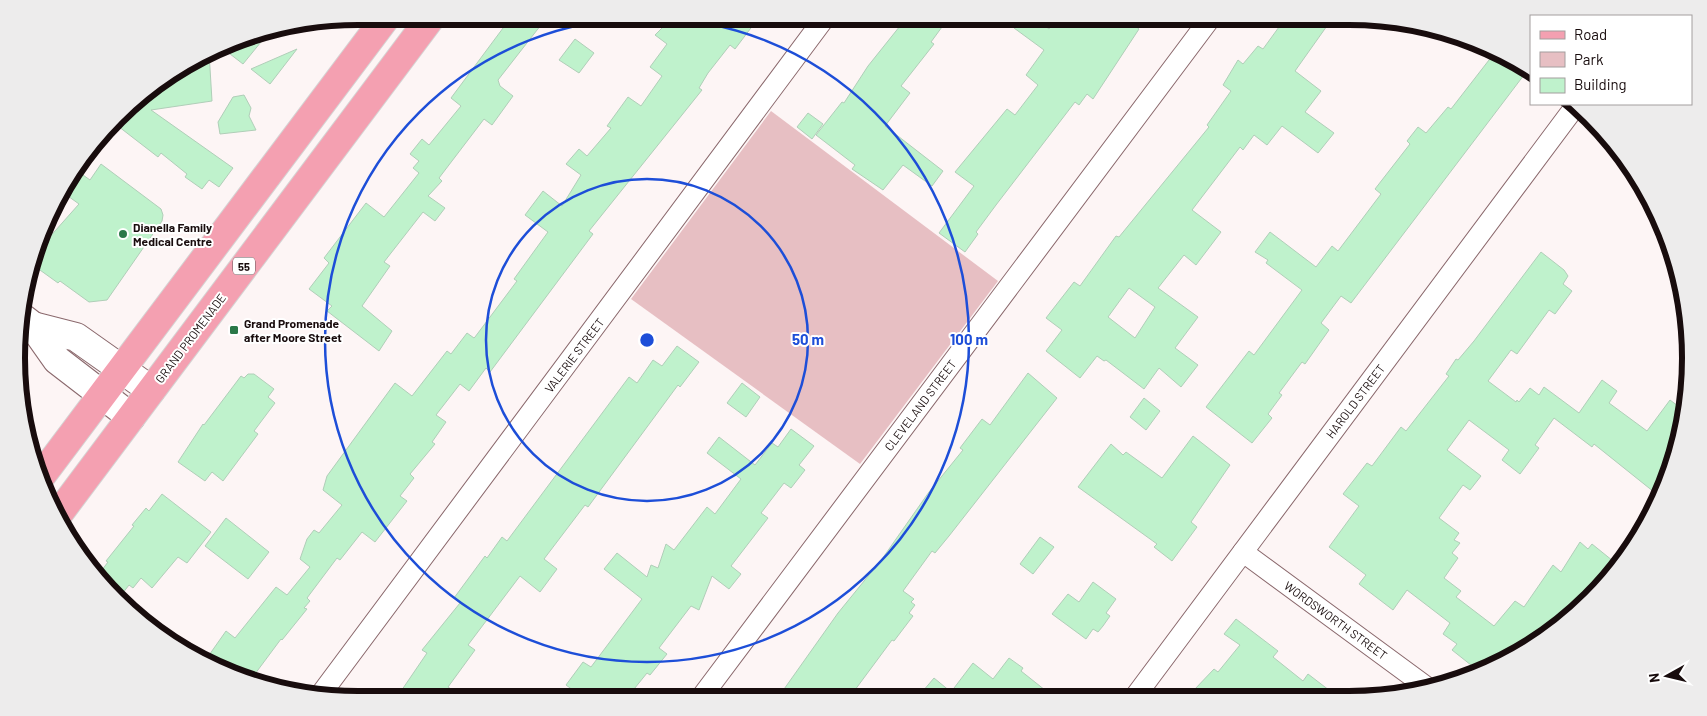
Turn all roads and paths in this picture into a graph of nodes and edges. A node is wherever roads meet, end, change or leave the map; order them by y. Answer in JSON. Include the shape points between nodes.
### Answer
{"nodes":[{"id":1,"x":380,"y":25,"type":"edge"},
{"id":2,"x":425,"y":25,"type":"edge"},
{"id":3,"x":819,"y":25,"type":"edge"},
{"id":4,"x":1205,"y":25,"type":"edge"},
{"id":5,"x":1572,"y":111,"type":"edge"},
{"id":6,"x":27,"y":321,"type":"edge"},
{"id":7,"x":120,"y":369,"type":"junction"},
{"id":8,"x":150,"y":390,"type":"junction"},
{"id":9,"x":101,"y":395,"type":"junction"},
{"id":10,"x":131,"y":417,"type":"junction"},
{"id":11,"x":45,"y":471,"type":"edge"},
{"id":12,"x":62,"y":510,"type":"edge"},
{"id":13,"x":1243,"y":552,"type":"junction"},
{"id":14,"x":1421,"y":683,"type":"edge"},
{"id":15,"x":326,"y":689,"type":"edge"},
{"id":16,"x":706,"y":691,"type":"edge"},
{"id":17,"x":1139,"y":691,"type":"edge"}],
"edges":[{"from":1,"to":7,"type":"main road"},
{"from":2,"to":8,"type":"main road","name":"GRAND PROMENADE","number":"55"},
{"from":3,"to":15,"type":"street","name":"VALERIE STREET"},
{"from":4,"to":16,"type":"street","name":"CLEVELAND STREET"},
{"from":5,"to":13,"type":"street","name":"HAROLD STREET"},
{"from":6,"to":7,"type":"street","via":[[76,337]]},
{"from":6,"to":9,"type":"street","via":[[57,360]]},
{"from":7,"to":8,"type":"street"},
{"from":7,"to":9,"type":"main road"},
{"from":8,"to":10,"type":"main road","name":"GRAND PROMENADE","number":"55"},
{"from":9,"to":10,"type":"street"},
{"from":9,"to":11,"type":"main road"},
{"from":10,"to":12,"type":"main road","name":"GRAND PROMENADE","number":"55"},
{"from":13,"to":14,"type":"street","name":"WORDSWORTH STREET"},
{"from":13,"to":17,"type":"street","name":"HAROLD STREET"}]}
